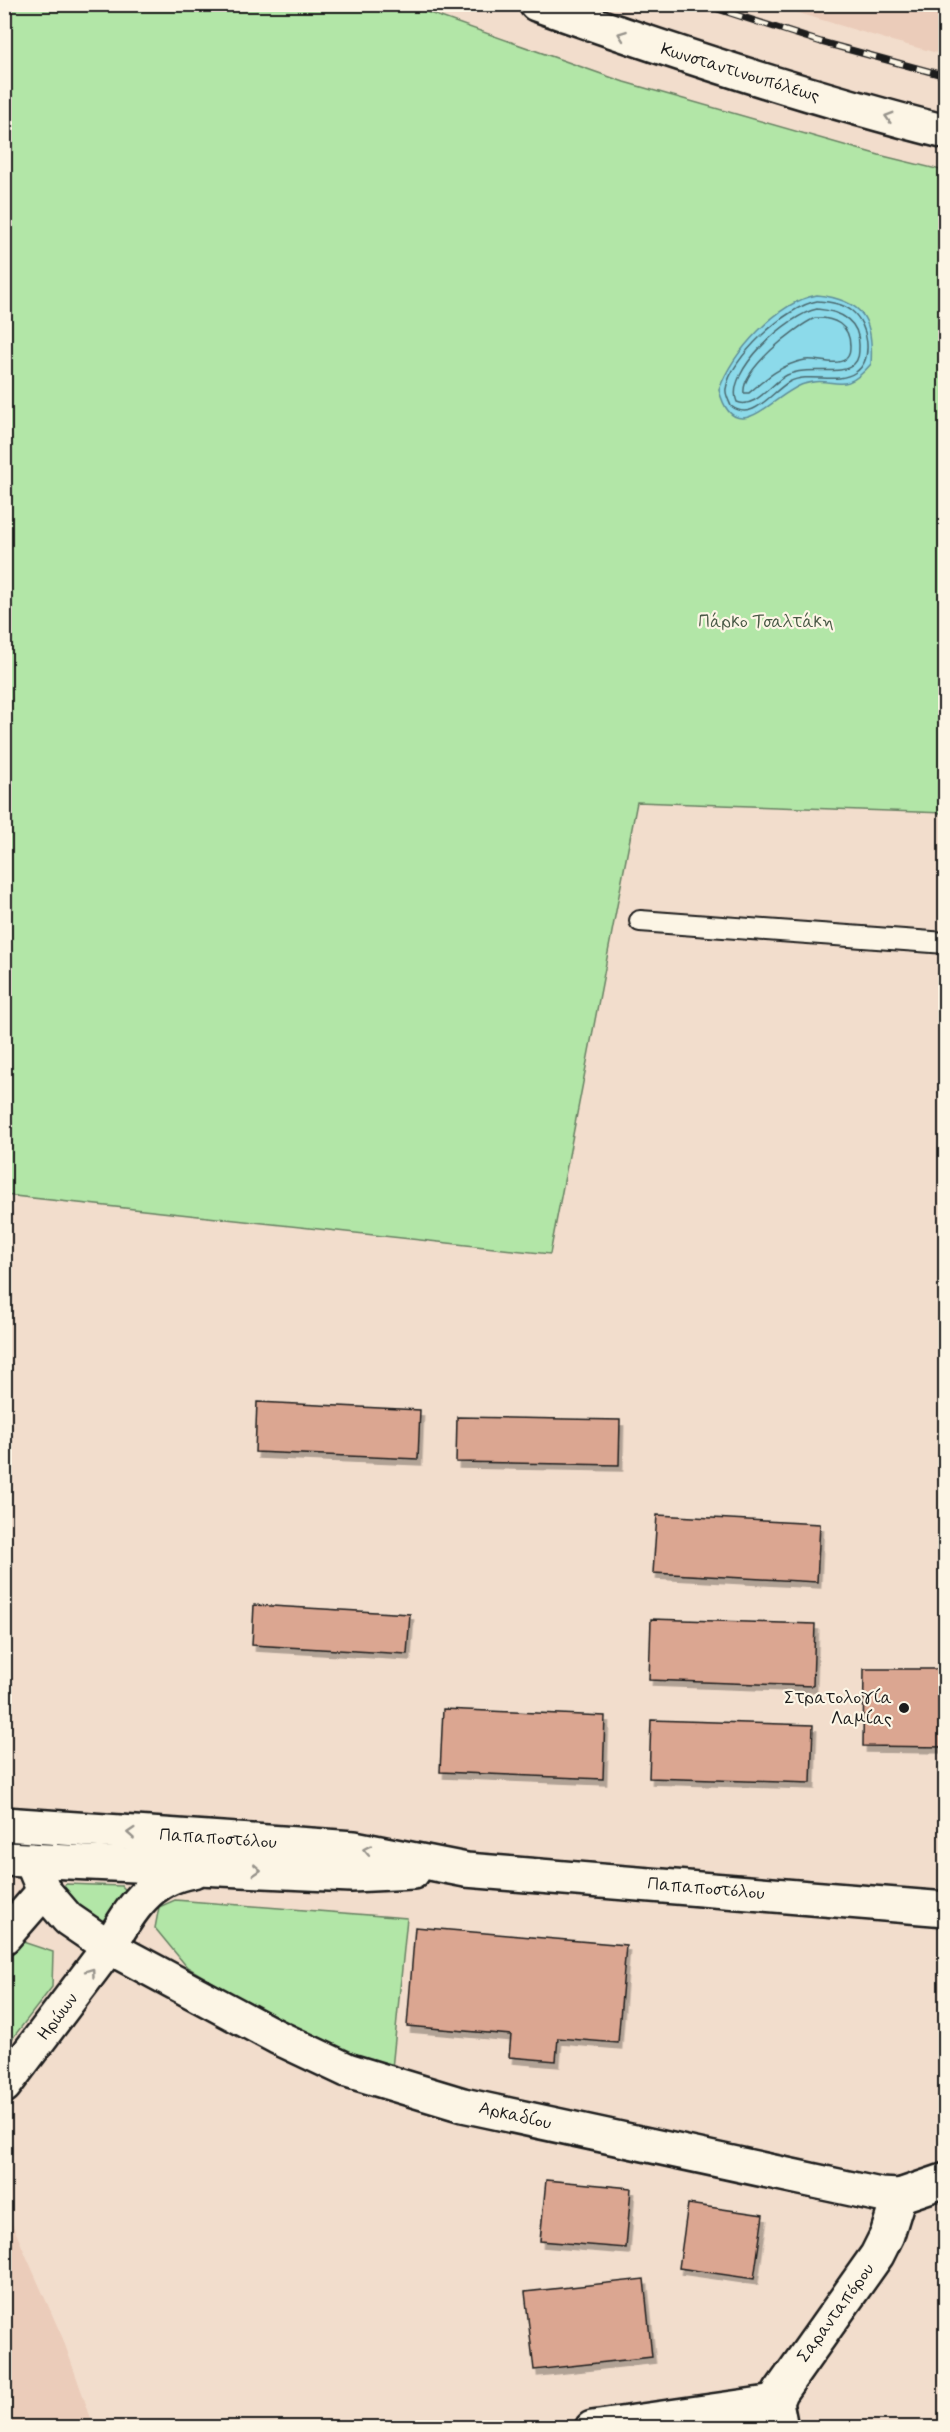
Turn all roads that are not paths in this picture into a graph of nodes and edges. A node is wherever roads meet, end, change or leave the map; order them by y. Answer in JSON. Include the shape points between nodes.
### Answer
{"nodes":[{"id":1,"x":536,"y":4,"type":"edge"},
{"id":2,"x":945,"y":132,"type":"edge"},
{"id":3,"x":640,"y":921,"type":"dead end"},
{"id":4,"x":945,"y":944,"type":"edge"},
{"id":5,"x":19,"y":1825,"type":"edge"},
{"id":6,"x":18,"y":1859,"type":"edge"},
{"id":7,"x":211,"y":1868,"type":"junction"},
{"id":8,"x":466,"y":1870,"type":"junction"},
{"id":9,"x":44,"y":1891,"type":"junction"},
{"id":10,"x":945,"y":1909,"type":"edge"},
{"id":11,"x":4,"y":1937,"type":"edge"},
{"id":12,"x":110,"y":1947,"type":"junction"},
{"id":13,"x":4,"y":2086,"type":"edge"},
{"id":14,"x":945,"y":2180,"type":"edge"},
{"id":15,"x":899,"y":2196,"type":"junction"},
{"id":16,"x":778,"y":2415,"type":"edge"},
{"id":17,"x":592,"y":2427,"type":"edge"}],
"edges":[{"from":2,"to":1,"type":"street","name":"Κωνσταντινουπόλεως","one_way":true,"via":[[668,51]]},
{"from":3,"to":4,"type":"lane"},
{"from":5,"to":6,"type":"street"},
{"from":8,"to":5,"type":"street","name":"Παπαποστόλου","one_way":true,"via":[[354,1848]]},
{"from":6,"to":7,"type":"street","name":"Παπαποστόλου"},
{"from":6,"to":9,"type":"street","name":"Αρκαδίου"},
{"from":7,"to":8,"type":"street","name":"Παπαποστόλου","one_way":true,"via":[[351,1875]]},
{"from":7,"to":12,"type":"street","name":"Ηρώων","via":[[182,1872],[157,1884],[133,1905]]},
{"from":8,"to":10,"type":"street","name":"Παπαποστόλου"},
{"from":9,"to":11,"type":"street"},
{"from":9,"to":12,"type":"street","name":"Αρκαδίου","via":[[68,1919]]},
{"from":13,"to":12,"type":"street","name":"Ηρώων","one_way":true},
{"from":12,"to":15,"type":"street","name":"Αρκαδίου","via":[[277,2037],[347,2070],[399,2088],[533,2121]]},
{"from":14,"to":15,"type":"street","name":"Αρκαδίου"},
{"from":15,"to":16,"type":"street","name":"Σαρανταπόρου","via":[[888,2235],[877,2255],[842,2309],[788,2379]]},
{"from":16,"to":17,"type":"street"}]}
